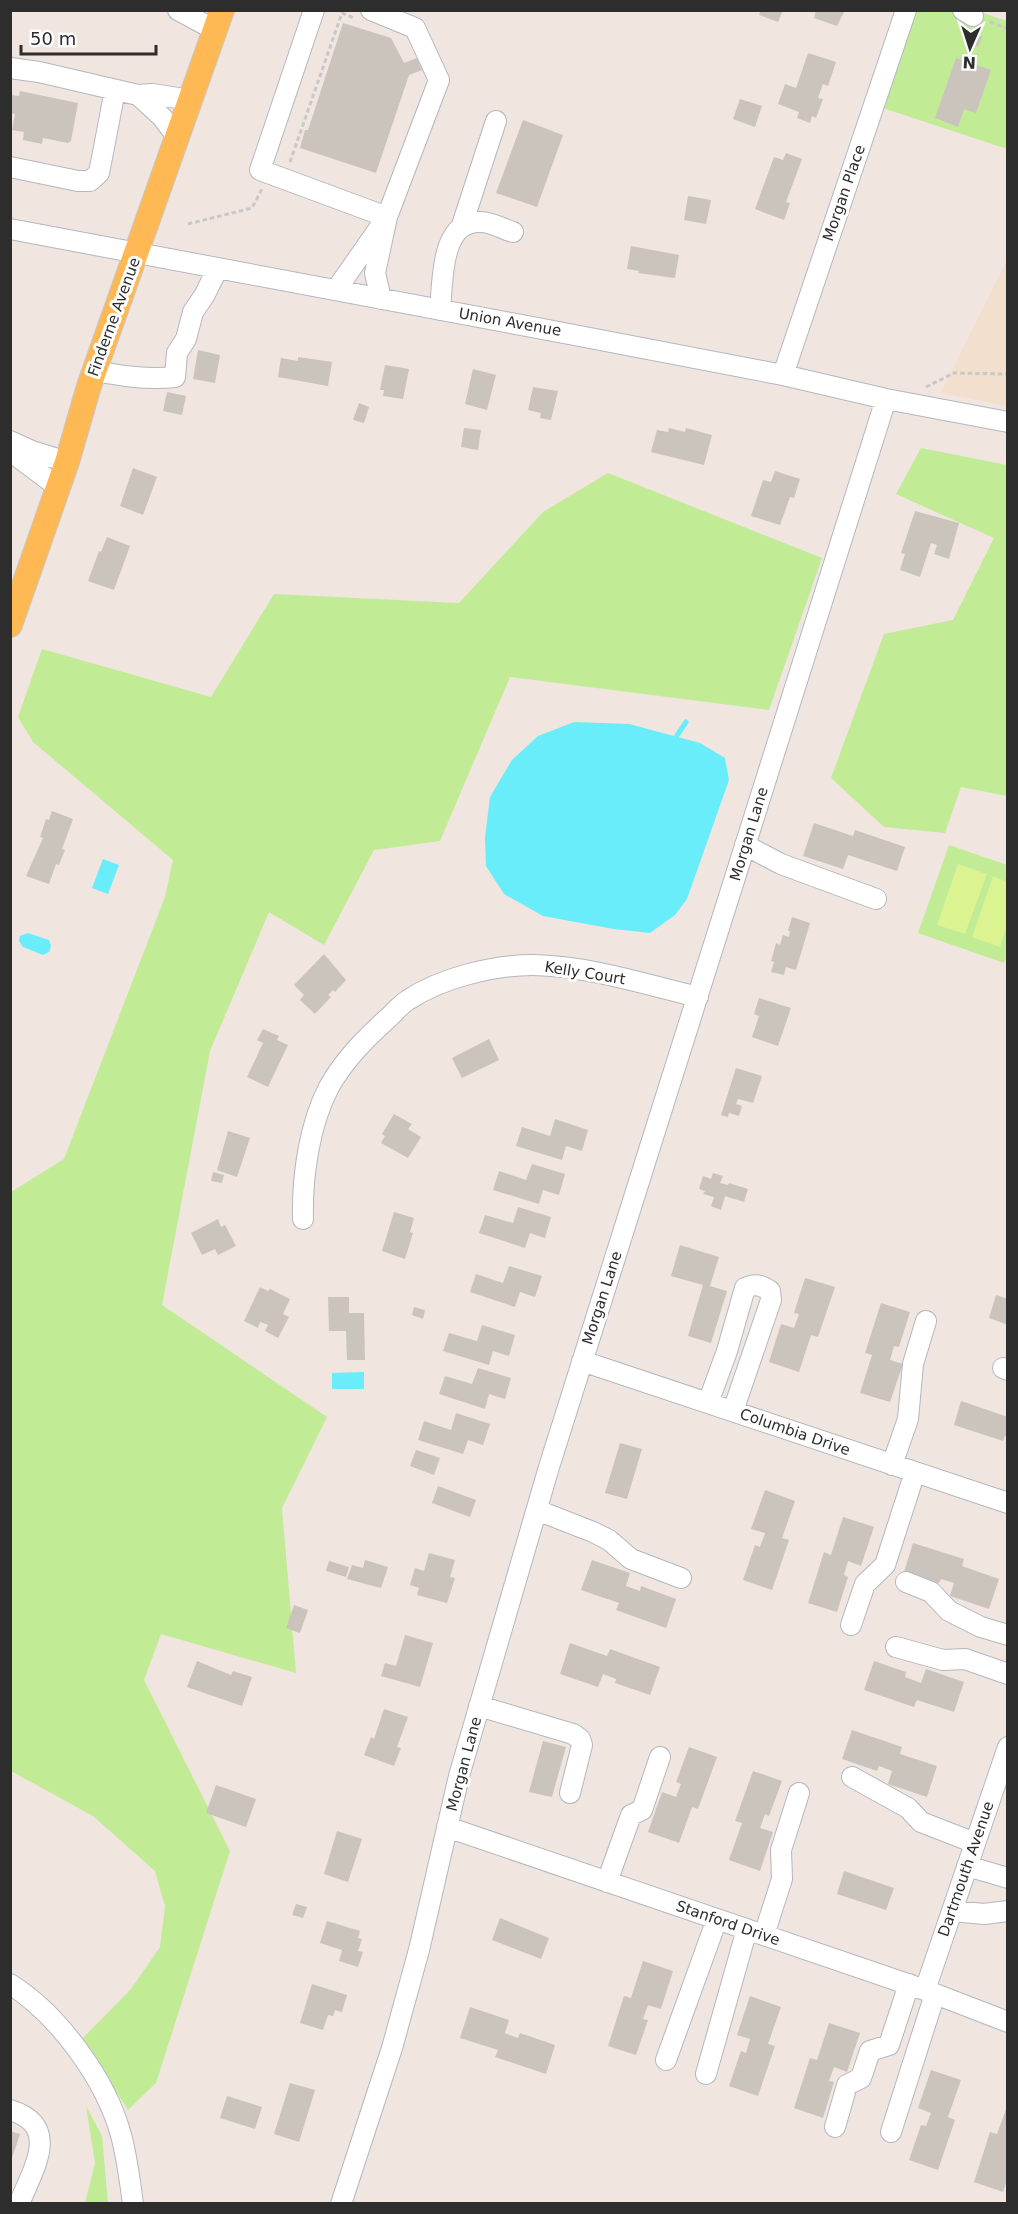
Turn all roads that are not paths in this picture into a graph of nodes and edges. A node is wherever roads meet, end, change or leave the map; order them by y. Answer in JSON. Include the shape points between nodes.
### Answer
{"nodes":[{"id":1,"x":178,"y":10,"type":"edge"},
{"id":2,"x":314,"y":10,"type":"edge"},
{"id":3,"x":906,"y":10,"type":"edge"},
{"id":4,"x":368,"y":16,"type":"edge"},
{"id":5,"x":219,"y":20,"type":"edge"},
{"id":6,"x":10,"y":68,"type":"edge"},
{"id":7,"x":115,"y":90,"type":"junction"},
{"id":8,"x":138,"y":95,"type":"junction"},
{"id":9,"x":191,"y":100,"type":"junction"},
{"id":10,"x":496,"y":121,"type":"dead end"},
{"id":11,"x":178,"y":138,"type":"junction"},
{"id":12,"x":10,"y":167,"type":"edge"},
{"id":13,"x":387,"y":217,"type":"junction"},
{"id":14,"x":462,"y":225,"type":"junction"},
{"id":15,"x":10,"y":230,"type":"edge"},
{"id":16,"x":513,"y":232,"type":"dead end"},
{"id":17,"x":138,"y":254,"type":"junction"},
{"id":18,"x":218,"y":268,"type":"junction"},
{"id":19,"x":336,"y":290,"type":"junction"},
{"id":20,"x":381,"y":298,"type":"junction"},
{"id":21,"x":440,"y":310,"type":"junction"},
{"id":22,"x":95,"y":371,"type":"junction"},
{"id":23,"x":783,"y":375,"type":"junction"},
{"id":24,"x":886,"y":399,"type":"junction"},
{"id":25,"x":1008,"y":422,"type":"edge"},
{"id":26,"x":10,"y":441,"type":"edge"},
{"id":27,"x":10,"y":451,"type":"edge"},
{"id":28,"x":67,"y":462,"type":"junction"},
{"id":29,"x":58,"y":488,"type":"junction"},
{"id":30,"x":13,"y":618,"type":"edge"},
{"id":31,"x":745,"y":845,"type":"junction"},
{"id":32,"x":876,"y":899,"type":"dead end"},
{"id":33,"x":698,"y":997,"type":"junction"},
{"id":34,"x":303,"y":1220,"type":"dead end"},
{"id":35,"x":926,"y":1322,"type":"dead end"},
{"id":36,"x":582,"y":1361,"type":"junction"},
{"id":37,"x":708,"y":1403,"type":"junction"},
{"id":38,"x":733,"y":1411,"type":"junction"},
{"id":39,"x":892,"y":1465,"type":"junction"},
{"id":40,"x":915,"y":1472,"type":"junction"},
{"id":41,"x":1008,"y":1503,"type":"edge"},
{"id":42,"x":537,"y":1510,"type":"junction"},
{"id":43,"x":681,"y":1578,"type":"dead end"},
{"id":44,"x":906,"y":1582,"type":"dead end"},
{"id":45,"x":851,"y":1625,"type":"dead end"},
{"id":46,"x":1008,"y":1635,"type":"edge"},
{"id":47,"x":896,"y":1647,"type":"dead end"},
{"id":48,"x":1008,"y":1674,"type":"edge"},
{"id":49,"x":479,"y":1706,"type":"junction"},
{"id":50,"x":1008,"y":1747,"type":"edge"},
{"id":51,"x":660,"y":1757,"type":"dead end"},
{"id":52,"x":852,"y":1777,"type":"dead end"},
{"id":53,"x":799,"y":1792,"type":"dead end"},
{"id":54,"x":570,"y":1793,"type":"dead end"},
{"id":55,"x":447,"y":1827,"type":"junction"},
{"id":56,"x":975,"y":1843,"type":"junction"},
{"id":57,"x":967,"y":1866,"type":"junction"},
{"id":58,"x":1008,"y":1878,"type":"edge"},
{"id":59,"x":607,"y":1882,"type":"junction"},
{"id":60,"x":952,"y":1911,"type":"junction"},
{"id":61,"x":1008,"y":1911,"type":"edge"},
{"id":62,"x":717,"y":1919,"type":"junction"},
{"id":63,"x":755,"y":1932,"type":"junction"},
{"id":64,"x":10,"y":1984,"type":"edge"},
{"id":65,"x":923,"y":1989,"type":"junction"},
{"id":66,"x":1008,"y":2022,"type":"edge"},
{"id":67,"x":666,"y":2060,"type":"dead end"},
{"id":68,"x":706,"y":2074,"type":"dead end"},
{"id":69,"x":10,"y":2110,"type":"edge"},
{"id":70,"x":836,"y":2127,"type":"dead end"},
{"id":71,"x":891,"y":2132,"type":"dead end"},
{"id":72,"x":19,"y":2204,"type":"edge"},
{"id":73,"x":133,"y":2204,"type":"edge"},
{"id":74,"x":341,"y":2204,"type":"edge"}],
"edges":[{"from":1,"to":5,"type":"street"},
{"from":2,"to":13,"type":"street","via":[[260,170]]},
{"from":3,"to":23,"type":"street","name":"Morgan Place"},
{"from":4,"to":13,"type":"street","via":[[415,27],[440,80]]},
{"from":5,"to":9,"type":"main road","name":"Finderne Avenue"},
{"from":6,"to":7,"type":"street"},
{"from":7,"to":8,"type":"street"},
{"from":7,"to":12,"type":"street","via":[[99,173],[90,181]]},
{"from":8,"to":9,"type":"street"},
{"from":8,"to":11,"type":"street"},
{"from":9,"to":11,"type":"main road","name":"Finderne Avenue"},
{"from":10,"to":14,"type":"street"},
{"from":11,"to":17,"type":"main road","name":"Finderne Avenue"},
{"from":13,"to":19,"type":"street"},
{"from":13,"to":20,"type":"street","via":[[375,273]]},
{"from":14,"to":16,"type":"street","via":[[482,222]]},
{"from":14,"to":21,"type":"street","via":[[452,237],[445,261]]},
{"from":15,"to":17,"type":"street","name":"Union Avenue"},
{"from":17,"to":18,"type":"street","name":"Union Avenue"},
{"from":17,"to":22,"type":"main road","name":"Finderne Avenue"},
{"from":18,"to":19,"type":"street","name":"Union Avenue"},
{"from":18,"to":22,"type":"street","via":[[193,312],[186,339],[177,353],[175,377],[155,379]]},
{"from":19,"to":20,"type":"street","name":"Union Avenue"},
{"from":20,"to":21,"type":"street","name":"Union Avenue"},
{"from":21,"to":23,"type":"street","name":"Union Avenue"},
{"from":22,"to":28,"type":"main road","name":"Finderne Avenue"},
{"from":23,"to":24,"type":"street","name":"Union Avenue"},
{"from":24,"to":25,"type":"street","name":"Union Avenue"},
{"from":24,"to":31,"type":"street","name":"Morgan Lane"},
{"from":26,"to":28,"type":"street"},
{"from":27,"to":29,"type":"street"},
{"from":28,"to":29,"type":"main road","name":"Finderne Avenue"},
{"from":29,"to":30,"type":"main road","name":"Finderne Avenue"},
{"from":31,"to":32,"type":"street","via":[[781,864]]},
{"from":31,"to":33,"type":"street","name":"Morgan Lane"},
{"from":33,"to":34,"type":"street","name":"Kelly Court","via":[[604,974],[532,965],[452,979],[407,1000],[362,1042],[327,1090],[310,1140]]},
{"from":33,"to":36,"type":"street","name":"Morgan Lane"},
{"from":35,"to":39,"type":"street","via":[[913,1364],[908,1419]]},
{"from":36,"to":37,"type":"street","name":"Columbia Drive"},
{"from":36,"to":42,"type":"street","name":"Morgan Lane"},
{"from":37,"to":38,"type":"street","name":"Columbia Drive"},
{"from":37,"to":38,"type":"street","via":[[746,1288],[752,1284],[763,1286],[770,1291],[771,1300]]},
{"from":38,"to":39,"type":"street","name":"Columbia Drive"},
{"from":39,"to":40,"type":"street","name":"Columbia Drive"},
{"from":40,"to":41,"type":"street","name":"Columbia Drive"},
{"from":40,"to":45,"type":"street","via":[[885,1565],[865,1584]]},
{"from":42,"to":43,"type":"street","via":[[609,1540],[631,1559]]},
{"from":42,"to":49,"type":"street","name":"Morgan Lane"},
{"from":44,"to":46,"type":"street","via":[[931,1592],[949,1611]]},
{"from":47,"to":48,"type":"street","via":[[943,1660],[965,1659]]},
{"from":49,"to":54,"type":"street","via":[[580,1739],[582,1745]]},
{"from":49,"to":55,"type":"street","name":"Morgan Lane"},
{"from":50,"to":56,"type":"street","name":"Dartmouth Avenue"},
{"from":51,"to":59,"type":"street","via":[[642,1810],[631,1815]]},
{"from":52,"to":56,"type":"street","via":[[908,1808],[921,1822]]},
{"from":53,"to":63,"type":"street","via":[[781,1850],[782,1879]]},
{"from":55,"to":59,"type":"street","name":"Stanford Drive"},
{"from":55,"to":74,"type":"street","name":"Morgan Lane","via":[[392,2048]]},
{"from":56,"to":57,"type":"street","name":"Dartmouth Avenue"},
{"from":57,"to":58,"type":"street"},
{"from":57,"to":60,"type":"street","name":"Dartmouth Avenue"},
{"from":59,"to":62,"type":"street","name":"Stanford Drive"},
{"from":60,"to":61,"type":"street"},
{"from":60,"to":65,"type":"street","name":"Dartmouth Avenue"},
{"from":62,"to":63,"type":"street","name":"Stanford Drive"},
{"from":62,"to":67,"type":"street"},
{"from":63,"to":65,"type":"street","name":"Stanford Drive"},
{"from":63,"to":68,"type":"street"},
{"from":64,"to":73,"type":"street","via":[[46,2013],[80,2051],[120,2133]]},
{"from":65,"to":66,"type":"street","name":"Stanford Drive"},
{"from":65,"to":70,"type":"street","via":[[889,2045],[870,2051],[861,2078],[848,2085]]},
{"from":65,"to":71,"type":"street"},
{"from":69,"to":72,"type":"street","via":[[35,2124],[41,2143]]}]}
